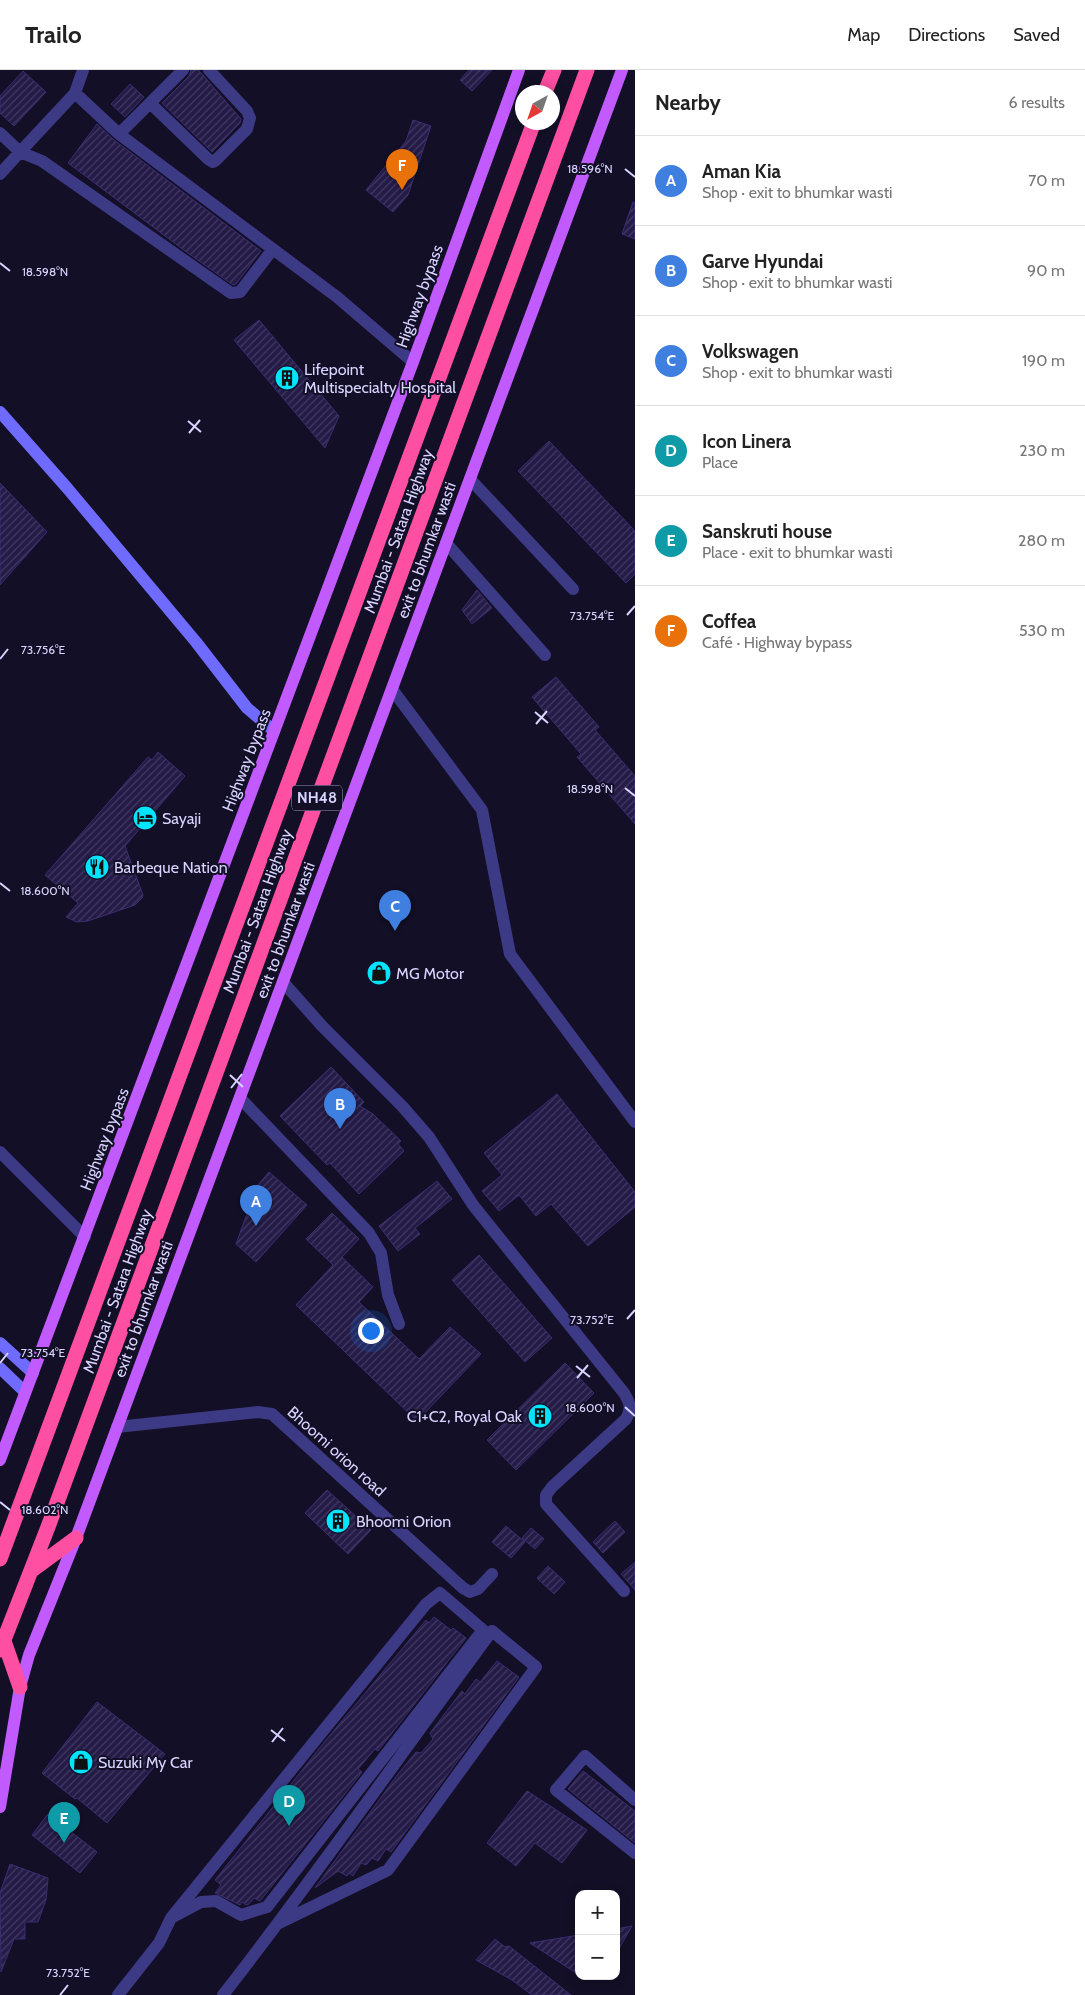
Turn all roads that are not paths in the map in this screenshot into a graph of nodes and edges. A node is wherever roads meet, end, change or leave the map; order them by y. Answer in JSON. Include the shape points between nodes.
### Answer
{"nodes":[{"id":1,"x":83,"y":70,"type":"edge"},
{"id":2,"x":183,"y":70,"type":"edge"},
{"id":3,"x":209,"y":70,"type":"edge"},
{"id":4,"x":519,"y":70,"type":"edge"},
{"id":5,"x":554,"y":70,"type":"edge"},
{"id":6,"x":587,"y":70,"type":"edge"},
{"id":7,"x":622,"y":70,"type":"edge"},
{"id":8,"x":549,"y":85,"type":"edge"},
{"id":9,"x":75,"y":92,"type":"junction"},
{"id":10,"x":150,"y":103,"type":"junction"},
{"id":11,"x":531,"y":130,"type":"edge"},
{"id":12,"x":0,"y":133,"type":"edge"},
{"id":13,"x":119,"y":134,"type":"junction"},
{"id":14,"x":20,"y":152,"type":"junction"},
{"id":15,"x":0,"y":174,"type":"edge"},
{"id":16,"x":273,"y":249,"type":"junction"},
{"id":17,"x":412,"y":362,"type":"junction"},
{"id":18,"x":0,"y":412,"type":"edge"},
{"id":19,"x":470,"y":479,"type":"junction"},
{"id":20,"x":446,"y":543,"type":"junction"},
{"id":21,"x":573,"y":589,"type":"dead end"},
{"id":22,"x":545,"y":655,"type":"dead end"},
{"id":23,"x":392,"y":689,"type":"junction"},
{"id":24,"x":274,"y":731,"type":"junction"},
{"id":25,"x":283,"y":982,"type":"junction"},
{"id":26,"x":240,"y":1098,"type":"junction"},
{"id":27,"x":635,"y":1122,"type":"edge"},
{"id":28,"x":0,"y":1152,"type":"edge"},
{"id":29,"x":85,"y":1237,"type":"junction"},
{"id":30,"x":399,"y":1324,"type":"dead end"},
{"id":31,"x":0,"y":1343,"type":"edge"},
{"id":32,"x":0,"y":1368,"type":"edge"},
{"id":33,"x":33,"y":1373,"type":"junction"},
{"id":34,"x":25,"y":1392,"type":"junction"},
{"id":35,"x":117,"y":1427,"type":"junction"},
{"id":36,"x":0,"y":1460,"type":"edge"},
{"id":37,"x":76,"y":1538,"type":"junction"},
{"id":38,"x":3,"y":1545,"type":"edge"},
{"id":39,"x":0,"y":1559,"type":"edge"},
{"id":40,"x":30,"y":1572,"type":"junction"},
{"id":41,"x":492,"y":1574,"type":"dead end"},
{"id":42,"x":624,"y":1592,"type":"dead end"},
{"id":43,"x":2,"y":1646,"type":"edge"},
{"id":44,"x":20,"y":1687,"type":"junction"},
{"id":45,"x":635,"y":1800,"type":"edge"},
{"id":46,"x":0,"y":1807,"type":"edge"},
{"id":47,"x":635,"y":1853,"type":"edge"},
{"id":48,"x":171,"y":1918,"type":"junction"},
{"id":49,"x":279,"y":1923,"type":"junction"},
{"id":50,"x":118,"y":1995,"type":"edge"},
{"id":51,"x":223,"y":1995,"type":"edge"}],
"edges":[{"from":1,"to":9,"type":"street"},
{"from":2,"to":10,"type":"street"},
{"from":3,"to":10,"type":"street","via":[[250,118],[247,129],[213,162]]},
{"from":4,"to":17,"type":"main road","name":"Highway bypass"},
{"from":5,"to":8,"type":"highway"},
{"from":6,"to":40,"type":"highway","name":"Mumbai - Satara Highway","number":"NH48"},
{"from":7,"to":19,"type":"main road","name":"exit to bhumkar wasti"},
{"from":9,"to":13,"type":"street"},
{"from":9,"to":14,"type":"street"},
{"from":10,"to":13,"type":"street"},
{"from":11,"to":38,"type":"highway","name":"Mumbai - Satara Highway","number":"NH48"},
{"from":12,"to":14,"type":"street"},
{"from":13,"to":16,"type":"street"},
{"from":14,"to":15,"type":"street"},
{"from":14,"to":16,"type":"street","via":[[49,164],[231,293],[240,292]]},
{"from":16,"to":17,"type":"street"},
{"from":17,"to":24,"type":"main road","name":"Highway bypass"},
{"from":18,"to":24,"type":"street","via":[[88,512],[247,708]]},
{"from":19,"to":20,"type":"main road","name":"exit to bhumkar wasti"},
{"from":19,"to":21,"type":"street"},
{"from":20,"to":22,"type":"street"},
{"from":20,"to":23,"type":"main road","name":"exit to bhumkar wasti"},
{"from":23,"to":25,"type":"main road","name":"exit to bhumkar wasti"},
{"from":23,"to":27,"type":"street","via":[[482,810],[510,954]]},
{"from":24,"to":29,"type":"main road","name":"Highway bypass"},
{"from":25,"to":26,"type":"main road","name":"exit to bhumkar wasti"},
{"from":25,"to":42,"type":"street","via":[[429,1137],[473,1205],[630,1402],[631,1410],[626,1419],[546,1495],[546,1504]]},
{"from":26,"to":30,"type":"street","via":[[369,1233],[381,1253],[388,1295]]},
{"from":26,"to":35,"type":"main road","name":"exit to bhumkar wasti"},
{"from":28,"to":29,"type":"street"},
{"from":29,"to":33,"type":"main road","name":"Highway bypass"},
{"from":31,"to":33,"type":"street"},
{"from":32,"to":34,"type":"street"},
{"from":33,"to":34,"type":"main road","name":"Highway bypass"},
{"from":34,"to":36,"type":"main road","name":"Highway bypass"},
{"from":35,"to":37,"type":"main road","name":"exit to bhumkar wasti"},
{"from":35,"to":41,"type":"street","name":"Bhoomi orion road","via":[[258,1412],[272,1414],[463,1588],[470,1592],[478,1589]]},
{"from":37,"to":40,"type":"highway"},
{"from":37,"to":44,"type":"main road","name":"exit to bhumkar wasti","via":[[29,1654]]},
{"from":38,"to":39,"type":"highway","name":"Mumbai - Satara Highway","number":"NH48"},
{"from":40,"to":43,"type":"highway","name":"Mumbai - Satara Highway","number":"NH48"},
{"from":43,"to":44,"type":"highway"},
{"from":44,"to":46,"type":"main road","name":"exit to bhumkar wasti"},
{"from":45,"to":47,"type":"street","via":[[585,1756],[556,1790]]},
{"from":48,"to":48,"type":"street","via":[[201,1902],[216,1902],[241,1915],[267,1907],[483,1630],[440,1593],[426,1604]]},
{"from":48,"to":50,"type":"street","via":[[159,1943]]},
{"from":49,"to":49,"type":"street","via":[[388,1870],[536,1667],[492,1631]]},
{"from":49,"to":51,"type":"street"}]}
